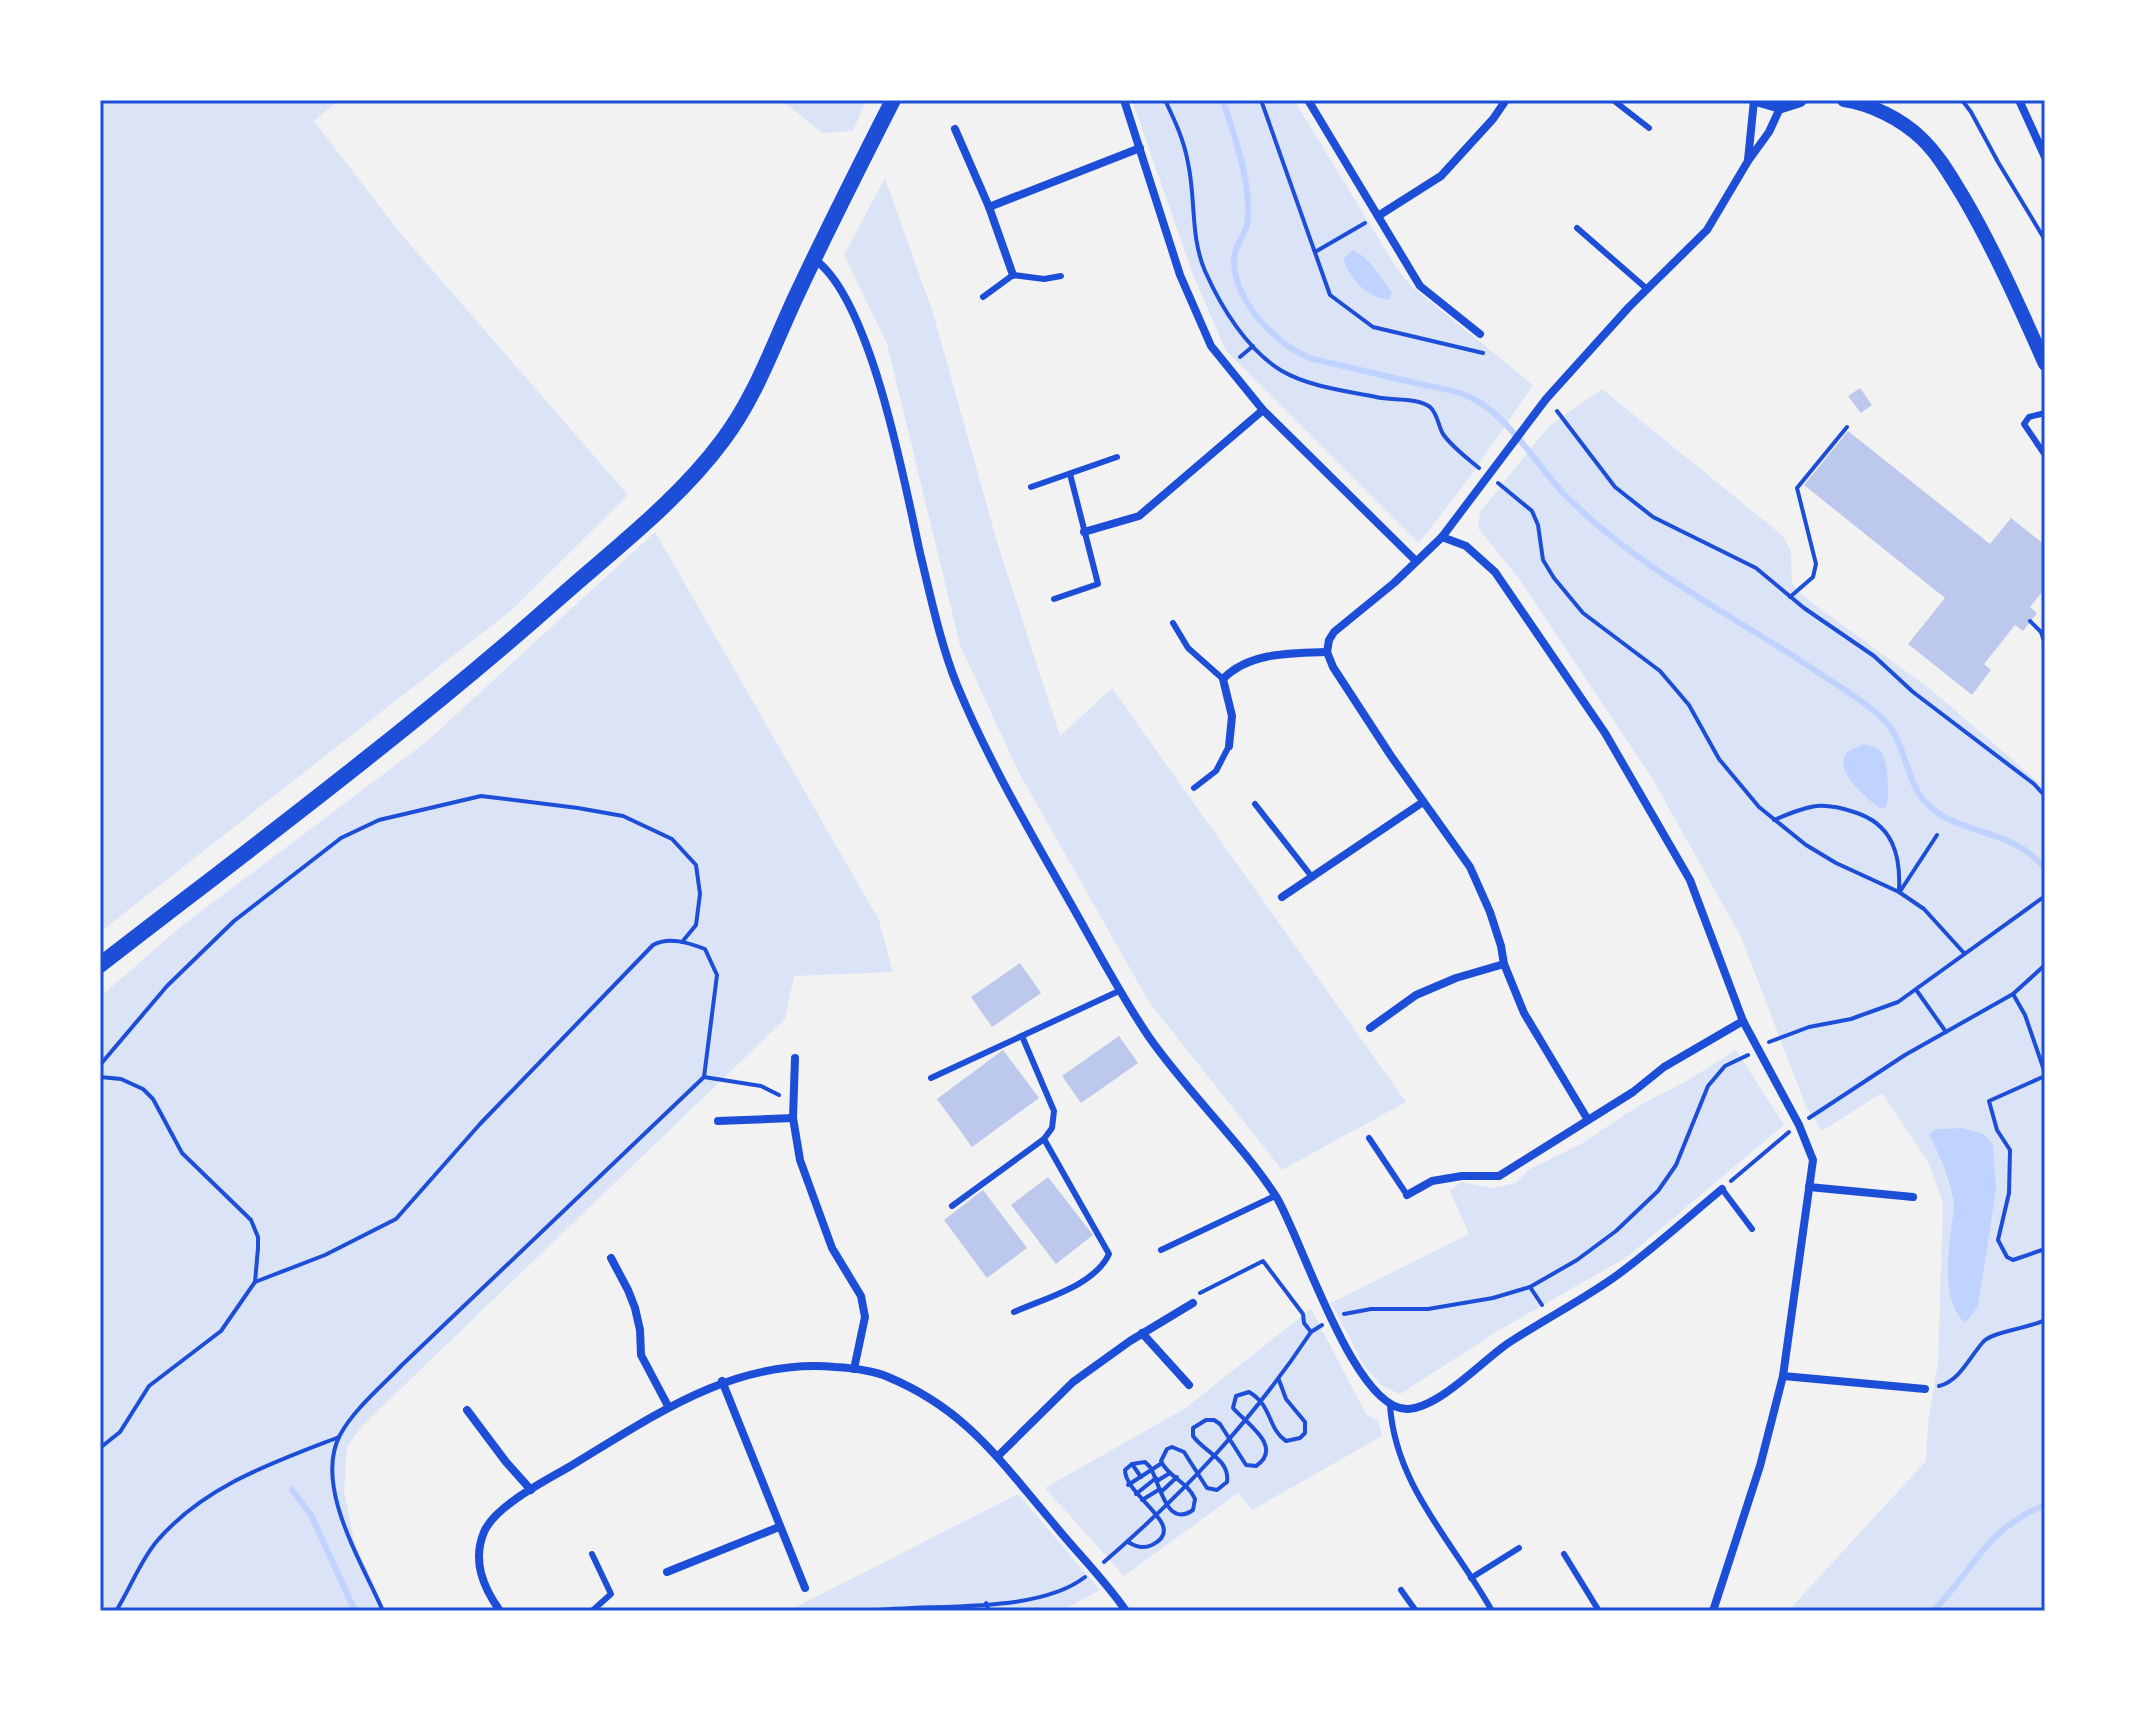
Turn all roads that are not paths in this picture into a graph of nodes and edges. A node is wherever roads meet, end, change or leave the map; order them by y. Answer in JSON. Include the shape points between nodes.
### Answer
{"nodes":[{"id":1,"x":893,"y":100,"type":"edge"},
{"id":2,"x":1124,"y":100,"type":"edge"},
{"id":3,"x":1308,"y":100,"type":"edge"},
{"id":4,"x":1506,"y":100,"type":"edge"},
{"id":5,"x":1613,"y":100,"type":"edge"},
{"id":6,"x":1757,"y":100,"type":"edge"},
{"id":7,"x":1800,"y":100,"type":"edge"},
{"id":8,"x":1844,"y":100,"type":"edge"},
{"id":9,"x":2019,"y":100,"type":"edge"},
{"id":10,"x":1858,"y":101,"type":"edge"},
{"id":11,"x":1781,"y":106,"type":"junction"},
{"id":12,"x":1649,"y":128,"type":"dead end"},
{"id":13,"x":955,"y":129,"type":"dead end"},
{"id":14,"x":1140,"y":148,"type":"junction"},
{"id":15,"x":2045,"y":157,"type":"edge"},
{"id":16,"x":1748,"y":161,"type":"junction"},
{"id":17,"x":989,"y":207,"type":"junction"},
{"id":18,"x":1378,"y":216,"type":"junction"},
{"id":19,"x":1577,"y":228,"type":"dead end"},
{"id":20,"x":813,"y":259,"type":"junction"},
{"id":21,"x":1013,"y":275,"type":"junction"},
{"id":22,"x":1061,"y":276,"type":"dead end"},
{"id":23,"x":1647,"y":289,"type":"junction"},
{"id":24,"x":983,"y":297,"type":"dead end"},
{"id":25,"x":1480,"y":334,"type":"dead end"},
{"id":26,"x":2045,"y":364,"type":"edge"},
{"id":27,"x":1263,"y":410,"type":"junction"},
{"id":28,"x":2045,"y":413,"type":"edge"},
{"id":29,"x":2045,"y":455,"type":"edge"},
{"id":30,"x":1117,"y":457,"type":"dead end"},
{"id":31,"x":1070,"y":474,"type":"junction"},
{"id":32,"x":1031,"y":487,"type":"dead end"},
{"id":33,"x":1084,"y":532,"type":"junction"},
{"id":34,"x":1442,"y":537,"type":"junction"},
{"id":35,"x":1416,"y":561,"type":"junction"},
{"id":36,"x":1054,"y":599,"type":"dead end"},
{"id":37,"x":1173,"y":623,"type":"dead end"},
{"id":38,"x":1327,"y":652,"type":"junction"},
{"id":39,"x":1223,"y":679,"type":"junction"},
{"id":40,"x":1229,"y":746,"type":"joint"},
{"id":41,"x":1194,"y":788,"type":"dead end"},
{"id":42,"x":1423,"y":802,"type":"junction"},
{"id":43,"x":1255,"y":804,"type":"dead end"},
{"id":44,"x":1312,"y":877,"type":"junction"},
{"id":45,"x":1282,"y":897,"type":"dead end"},
{"id":46,"x":1504,"y":964,"type":"junction"},
{"id":47,"x":100,"y":965,"type":"edge"},
{"id":48,"x":1119,"y":991,"type":"junction"},
{"id":49,"x":1743,"y":1021,"type":"junction"},
{"id":50,"x":1370,"y":1028,"type":"dead end"},
{"id":51,"x":1022,"y":1036,"type":"junction"},
{"id":52,"x":795,"y":1058,"type":"dead end"},
{"id":53,"x":931,"y":1078,"type":"dead end"},
{"id":54,"x":793,"y":1118,"type":"junction"},
{"id":55,"x":1588,"y":1120,"type":"junction"},
{"id":56,"x":718,"y":1121,"type":"dead end"},
{"id":57,"x":1369,"y":1138,"type":"dead end"},
{"id":58,"x":1044,"y":1139,"type":"junction"},
{"id":59,"x":1809,"y":1187,"type":"junction"},
{"id":60,"x":1722,"y":1189,"type":"joint"},
{"id":61,"x":1407,"y":1195,"type":"joint"},
{"id":62,"x":1275,"y":1196,"type":"junction"},
{"id":63,"x":1913,"y":1197,"type":"dead end"},
{"id":64,"x":952,"y":1206,"type":"dead end"},
{"id":65,"x":1752,"y":1229,"type":"dead end"},
{"id":66,"x":1161,"y":1250,"type":"dead end"},
{"id":67,"x":611,"y":1258,"type":"dead end"},
{"id":68,"x":1193,"y":1303,"type":"road end"},
{"id":69,"x":1014,"y":1312,"type":"dead end"},
{"id":70,"x":1142,"y":1333,"type":"junction"},
{"id":71,"x":854,"y":1369,"type":"junction"},
{"id":72,"x":1783,"y":1376,"type":"junction"},
{"id":73,"x":722,"y":1381,"type":"junction"},
{"id":74,"x":1189,"y":1385,"type":"dead end"},
{"id":75,"x":1925,"y":1389,"type":"road end"},
{"id":76,"x":1390,"y":1405,"type":"junction"},
{"id":77,"x":668,"y":1406,"type":"junction"},
{"id":78,"x":467,"y":1410,"type":"dead end"},
{"id":79,"x":999,"y":1455,"type":"junction"},
{"id":80,"x":531,"y":1490,"type":"junction"},
{"id":81,"x":779,"y":1527,"type":"junction"},
{"id":82,"x":1519,"y":1548,"type":"dead end"},
{"id":83,"x":592,"y":1554,"type":"dead end"},
{"id":84,"x":1564,"y":1554,"type":"dead end"},
{"id":85,"x":667,"y":1572,"type":"dead end"},
{"id":86,"x":1471,"y":1578,"type":"junction"},
{"id":87,"x":805,"y":1588,"type":"dead end"},
{"id":88,"x":1401,"y":1590,"type":"dead end"},
{"id":89,"x":500,"y":1611,"type":"edge"},
{"id":90,"x":592,"y":1611,"type":"edge"},
{"id":91,"x":1126,"y":1611,"type":"edge"},
{"id":92,"x":1416,"y":1611,"type":"edge"},
{"id":93,"x":1492,"y":1611,"type":"edge"},
{"id":94,"x":1599,"y":1611,"type":"edge"},
{"id":95,"x":1713,"y":1611,"type":"edge"}],
"edges":[{"from":1,"to":20,"type":"main road"},
{"from":2,"to":14,"type":"street"},
{"from":3,"to":18,"type":"street"},
{"from":4,"to":18,"type":"street","via":[[1441,176]]},
{"from":5,"to":12,"type":"lane"},
{"from":6,"to":11,"type":"street"},
{"from":6,"to":16,"type":"street"},
{"from":7,"to":11,"type":"street"},
{"from":8,"to":10,"type":"street"},
{"from":9,"to":15,"type":"street"},
{"from":10,"to":26,"type":"street","via":[[1919,136],[1951,177],[2003,270]]},
{"from":11,"to":16,"type":"street"},
{"from":13,"to":17,"type":"street"},
{"from":14,"to":17,"type":"street"},
{"from":14,"to":27,"type":"street","via":[[1180,275],[1211,346]]},
{"from":16,"to":23,"type":"street","via":[[1707,230]]},
{"from":17,"to":21,"type":"street"},
{"from":18,"to":25,"type":"street","via":[[1420,286]]},
{"from":19,"to":23,"type":"lane"},
{"from":20,"to":47,"type":"main road","via":[[745,407],[697,473],[478,671]]},
{"from":20,"to":48,"type":"street","via":[[847,302],[869,355],[897,442],[955,681],[989,754]]},
{"from":21,"to":22,"type":"lane"},
{"from":21,"to":24,"type":"lane"},
{"from":23,"to":34,"type":"street","via":[[1537,410]]},
{"from":27,"to":33,"type":"street","via":[[1139,516]]},
{"from":27,"to":35,"type":"street"},
{"from":28,"to":29,"type":"lane","via":[[2024,424]]},
{"from":30,"to":31,"type":"lane"},
{"from":31,"to":32,"type":"lane"},
{"from":31,"to":33,"type":"lane"},
{"from":33,"to":36,"type":"lane","via":[[1098,584]]},
{"from":34,"to":35,"type":"street"},
{"from":34,"to":49,"type":"street","via":[[1466,546],[1495,572],[1605,733],[1690,880]]},
{"from":35,"to":38,"type":"street","via":[[1334,632]]},
{"from":37,"to":39,"type":"lane","via":[[1188,648]]},
{"from":38,"to":39,"type":"street","via":[[1256,659]]},
{"from":38,"to":42,"type":"street","via":[[1344,687]]},
{"from":39,"to":40,"type":"street","via":[[1232,716]]},
{"from":40,"to":41,"type":"lane","via":[[1216,771]]},
{"from":42,"to":44,"type":"street"},
{"from":42,"to":46,"type":"street","via":[[1470,867]]},
{"from":43,"to":44,"type":"lane"},
{"from":44,"to":45,"type":"street"},
{"from":46,"to":50,"type":"street","via":[[1416,995]]},
{"from":46,"to":55,"type":"street","via":[[1524,1013]]},
{"from":48,"to":51,"type":"lane"},
{"from":48,"to":62,"type":"street","via":[[1186,1087]]},
{"from":49,"to":55,"type":"street"},
{"from":49,"to":59,"type":"street","via":[[1813,1160]]},
{"from":51,"to":53,"type":"lane"},
{"from":51,"to":58,"type":"lane","via":[[1054,1111]]},
{"from":52,"to":54,"type":"street"},
{"from":54,"to":56,"type":"street"},
{"from":54,"to":71,"type":"street","via":[[800,1160],[832,1248],[861,1296],[865,1317]]},
{"from":55,"to":61,"type":"street","via":[[1499,1176],[1432,1181]]},
{"from":57,"to":61,"type":"lane"},
{"from":58,"to":64,"type":"lane"},
{"from":58,"to":69,"type":"lane","via":[[1109,1254],[1103,1268],[1083,1281]]},
{"from":59,"to":63,"type":"street"},
{"from":59,"to":72,"type":"street"},
{"from":60,"to":65,"type":"lane"},
{"from":60,"to":76,"type":"street","via":[[1618,1274],[1508,1344],[1448,1391],[1411,1409]]},
{"from":62,"to":66,"type":"lane"},
{"from":62,"to":76,"type":"street","via":[[1342,1343],[1375,1393]]},
{"from":67,"to":77,"type":"street","via":[[635,1308],[641,1355]]},
{"from":68,"to":70,"type":"street"},
{"from":70,"to":74,"type":"street"},
{"from":70,"to":79,"type":"street","via":[[1073,1382]]},
{"from":71,"to":73,"type":"street","via":[[814,1365]]},
{"from":71,"to":79,"type":"street","via":[[885,1375],[932,1398]]},
{"from":72,"to":75,"type":"street"},
{"from":72,"to":95,"type":"street"},
{"from":73,"to":77,"type":"street"},
{"from":73,"to":81,"type":"street"},
{"from":76,"to":86,"type":"lane","via":[[1391,1430],[1421,1503]]},
{"from":77,"to":80,"type":"street"},
{"from":78,"to":80,"type":"street"},
{"from":79,"to":91,"type":"street"},
{"from":80,"to":89,"type":"street","via":[[485,1530],[478,1555],[482,1578]]},
{"from":81,"to":85,"type":"street"},
{"from":81,"to":87,"type":"street"},
{"from":82,"to":86,"type":"lane"},
{"from":83,"to":90,"type":"lane","via":[[611,1594]]},
{"from":84,"to":94,"type":"lane"},
{"from":86,"to":93,"type":"lane"},
{"from":88,"to":92,"type":"lane"}]}
